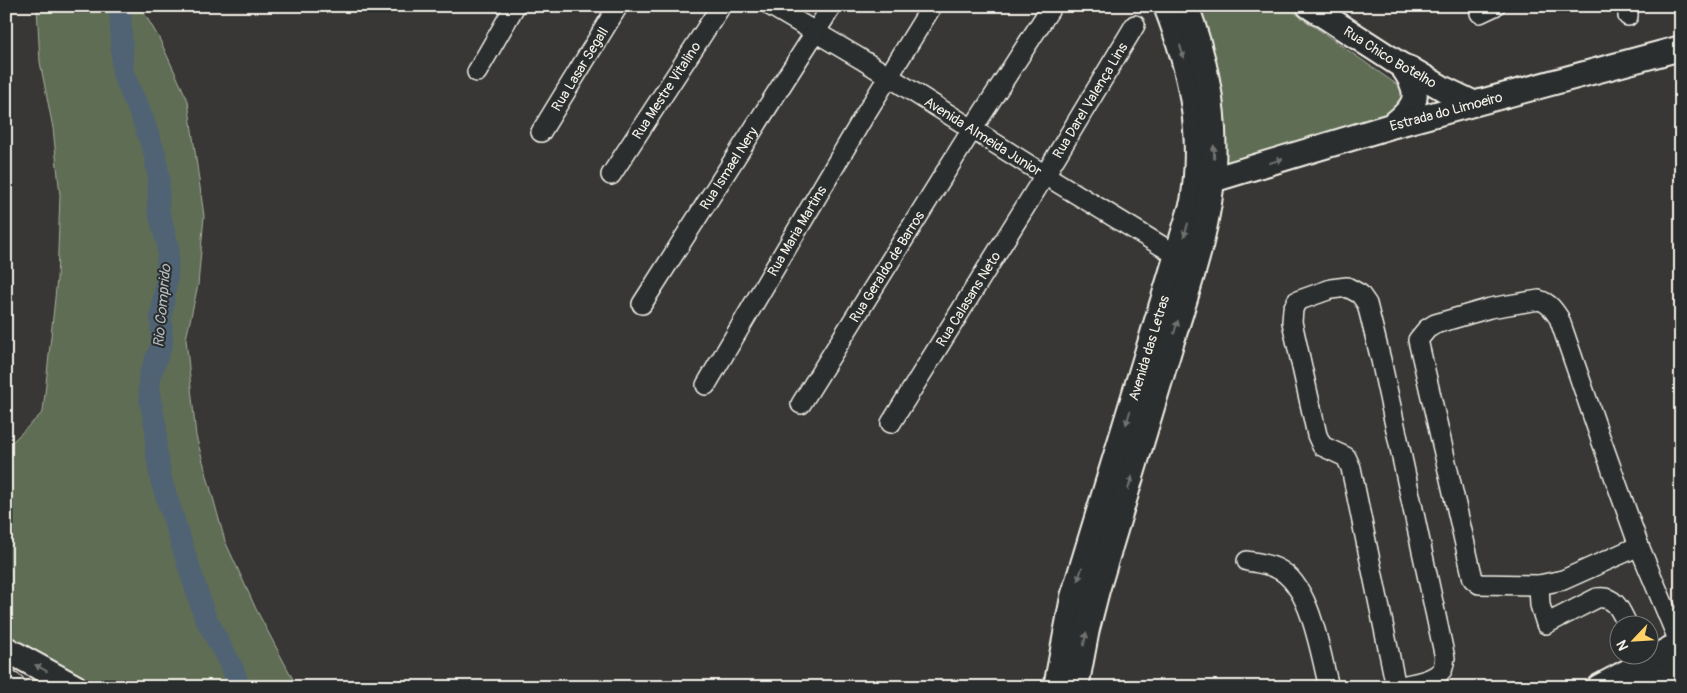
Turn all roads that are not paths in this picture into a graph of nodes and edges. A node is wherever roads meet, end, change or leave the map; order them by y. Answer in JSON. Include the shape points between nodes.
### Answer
{"nodes":[{"id":1,"x":515,"y":6,"type":"edge"},
{"id":2,"x":618,"y":6,"type":"edge"},
{"id":3,"x":721,"y":6,"type":"edge"},
{"id":4,"x":771,"y":6,"type":"edge"},
{"id":5,"x":832,"y":6,"type":"edge"},
{"id":6,"x":932,"y":6,"type":"edge"},
{"id":7,"x":1052,"y":6,"type":"edge"},
{"id":8,"x":1166,"y":6,"type":"edge"},
{"id":9,"x":1186,"y":6,"type":"edge"},
{"id":10,"x":1309,"y":6,"type":"edge"},
{"id":11,"x":1135,"y":25,"type":"dead end"},
{"id":12,"x":815,"y":33,"type":"junction"},
{"id":13,"x":1681,"y":48,"type":"edge"},
{"id":14,"x":1402,"y":66,"type":"junction"},
{"id":15,"x":477,"y":72,"type":"dead end"},
{"id":16,"x":890,"y":77,"type":"junction"},
{"id":17,"x":1473,"y":103,"type":"junction"},
{"id":18,"x":1392,"y":126,"type":"junction"},
{"id":19,"x":973,"y":128,"type":"junction"},
{"id":20,"x":541,"y":132,"type":"dead end"},
{"id":21,"x":611,"y":175,"type":"dead end"},
{"id":22,"x":1046,"y":175,"type":"junction"},
{"id":23,"x":1204,"y":181,"type":"junction"},
{"id":24,"x":1186,"y":261,"type":"junction"},
{"id":25,"x":642,"y":304,"type":"dead end"},
{"id":26,"x":706,"y":385,"type":"dead end"},
{"id":27,"x":801,"y":404,"type":"dead end"},
{"id":28,"x":891,"y":423,"type":"dead end"},
{"id":29,"x":1639,"y":546,"type":"junction"},
{"id":30,"x":1248,"y":561,"type":"dead end"},
{"id":31,"x":1539,"y":585,"type":"junction"},
{"id":32,"x":1622,"y":616,"type":"edge"},
{"id":33,"x":6,"y":649,"type":"edge"},
{"id":34,"x":1680,"y":651,"type":"edge"},
{"id":35,"x":1648,"y":670,"type":"edge"},
{"id":36,"x":6,"y":684,"type":"edge"},
{"id":37,"x":12,"y":687,"type":"edge"},
{"id":38,"x":75,"y":687,"type":"edge"},
{"id":39,"x":1056,"y":687,"type":"edge"},
{"id":40,"x":1076,"y":687,"type":"edge"},
{"id":41,"x":1329,"y":687,"type":"edge"},
{"id":42,"x":1396,"y":687,"type":"edge"},
{"id":43,"x":1598,"y":687,"type":"edge"}],
"edges":[{"from":1,"to":15,"type":"street"},
{"from":2,"to":20,"type":"street","name":"Rua Lasar Segall"},
{"from":3,"to":21,"type":"street","name":"Rua Mestre Vitalino"},
{"from":4,"to":12,"type":"street","name":"Avenida Almeida Junior"},
{"from":5,"to":12,"type":"street","name":"Rua Ismael Nery"},
{"from":6,"to":16,"type":"street","name":"Rua Maria Martins"},
{"from":7,"to":19,"type":"street","name":"Rua Geraldo de Barros"},
{"from":8,"to":23,"type":"main road","name":"Avenida das Letras","one_way":true,"via":[[1191,85]]},
{"from":23,"to":9,"type":"main road","name":"Avenida das Letras","one_way":true,"via":[[1214,152],[1211,101]]},
{"from":10,"to":14,"type":"main road","name":"Rua Chico Botelho"},
{"from":11,"to":22,"type":"street","name":"Rua Darel Valença Lins"},
{"from":12,"to":16,"type":"street","name":"Avenida Almeida Junior"},
{"from":12,"to":25,"type":"street","name":"Rua Ismael Nery"},
{"from":13,"to":17,"type":"main road","name":"Estrada do Limoeiro"},
{"from":14,"to":17,"type":"main road","name":"Rua Chico Botelho"},
{"from":14,"to":18,"type":"main road","via":[[1414,85],[1414,100],[1406,114]]},
{"from":16,"to":19,"type":"street","name":"Avenida Almeida Junior"},
{"from":16,"to":26,"type":"street","name":"Rua Maria Martins"},
{"from":17,"to":18,"type":"main road","name":"Estrada do Limoeiro"},
{"from":23,"to":18,"type":"main road","name":"Estrada do Limoeiro","one_way":true},
{"from":19,"to":22,"type":"street","name":"Avenida Almeida Junior"},
{"from":19,"to":27,"type":"street","name":"Rua Geraldo de Barros"},
{"from":22,"to":24,"type":"street","name":"Avenida Almeida Junior"},
{"from":22,"to":28,"type":"street","name":"Rua Calasans Neto"},
{"from":23,"to":24,"type":"main road","name":"Avenida das Letras"},
{"from":24,"to":39,"type":"main road","name":"Avenida das Letras","one_way":true,"via":[[1073,597]]},
{"from":40,"to":24,"type":"main road","name":"Avenida das Letras","one_way":true,"via":[[1097,590]]},
{"from":29,"to":31,"type":"street","via":[[1563,580]]},
{"from":29,"to":31,"type":"street","via":[[1559,318],[1552,307],[1539,300],[1490,308],[1435,324],[1426,329],[1418,340],[1473,579],[1479,584]]},
{"from":29,"to":34,"type":"street"},
{"from":30,"to":41,"type":"street","via":[[1279,569],[1301,591]]},
{"from":31,"to":32,"type":"street","via":[[1540,605],[1546,624],[1604,597],[1615,603]]},
{"from":38,"to":33,"type":"main road","one_way":true},
{"from":34,"to":35,"type":"main road"},
{"from":35,"to":43,"type":"main road"},
{"from":36,"to":37,"type":"highway"},
{"from":42,"to":42,"type":"street","via":[[1435,675],[1442,669],[1445,658],[1367,304],[1360,294],[1347,287],[1331,289],[1297,301],[1292,322],[1317,435],[1322,446],[1346,457],[1351,468]]}]}
